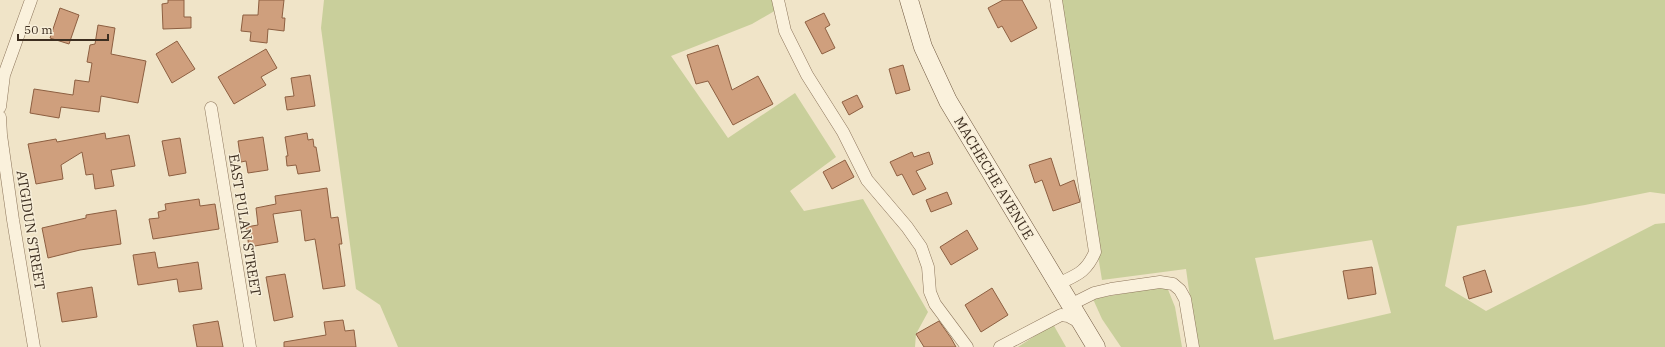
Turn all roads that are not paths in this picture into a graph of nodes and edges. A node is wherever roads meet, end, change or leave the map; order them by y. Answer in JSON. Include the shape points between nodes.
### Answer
{"nodes":[{"id":1,"x":31,"y":0,"type":"edge"},
{"id":2,"x":778,"y":0,"type":"edge"},
{"id":3,"x":909,"y":0,"type":"edge"},
{"id":4,"x":1056,"y":0,"type":"edge"},
{"id":5,"x":0,"y":107,"type":"edge"},
{"id":6,"x":211,"y":108,"type":"dead end"},
{"id":7,"x":0,"y":117,"type":"edge"},
{"id":8,"x":1058,"y":284,"type":"junction"},
{"id":9,"x":1070,"y":305,"type":"junction"},
{"id":10,"x":1082,"y":323,"type":"junction"},
{"id":11,"x":34,"y":347,"type":"edge"},
{"id":12,"x":250,"y":347,"type":"edge"},
{"id":13,"x":967,"y":347,"type":"edge"},
{"id":14,"x":1000,"y":347,"type":"edge"},
{"id":15,"x":1096,"y":347,"type":"edge"},
{"id":16,"x":1193,"y":347,"type":"edge"}],
"edges":[{"from":1,"to":5,"type":"street","via":[[4,75]]},
{"from":2,"to":13,"type":"street","via":[[786,31],[807,75],[842,132],[867,180],[921,247],[928,267],[930,292],[935,304]]},
{"from":3,"to":8,"type":"main road","name":"MACHECHE AVENUE","via":[[923,47],[948,101]]},
{"from":4,"to":8,"type":"street","via":[[1095,252],[1090,264],[1082,272]]},
{"from":6,"to":12,"type":"street","name":"EAST PULAN STREET"},
{"from":7,"to":11,"type":"street","name":"ATGIDUN STREET","via":[[13,220]]},
{"from":8,"to":9,"type":"main road","name":"MACHECHE AVENUE"},
{"from":9,"to":10,"type":"main road","name":"MACHECHE AVENUE"},
{"from":9,"to":16,"type":"street","via":[[1094,293],[1160,282],[1173,284],[1180,290],[1184,299]]},
{"from":10,"to":14,"type":"street","via":[[1061,315]]},
{"from":10,"to":15,"type":"main road","name":"MACHECHE AVENUE"}]}
